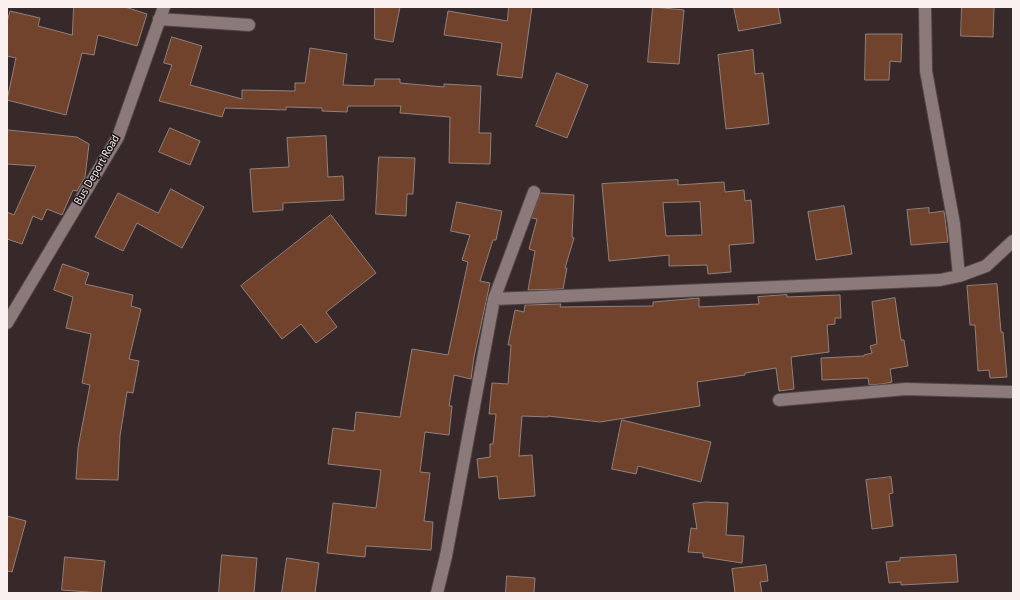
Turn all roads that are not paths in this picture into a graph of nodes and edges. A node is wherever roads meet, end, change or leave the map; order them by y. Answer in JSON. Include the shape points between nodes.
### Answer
{"nodes":[{"id":1,"x":164,"y":7,"type":"edge"},
{"id":2,"x":925,"y":7,"type":"edge"},
{"id":3,"x":160,"y":19,"type":"junction"},
{"id":4,"x":249,"y":25,"type":"dead end"},
{"id":5,"x":534,"y":192,"type":"dead end"},
{"id":6,"x":1013,"y":241,"type":"edge"},
{"id":7,"x":959,"y":276,"type":"junction"},
{"id":8,"x":494,"y":299,"type":"junction"},
{"id":9,"x":7,"y":323,"type":"edge"},
{"id":10,"x":1013,"y":392,"type":"edge"},
{"id":11,"x":779,"y":400,"type":"dead end"},
{"id":12,"x":437,"y":593,"type":"edge"}],
"edges":[{"from":1,"to":3,"type":"street","name":"Bus Deport Road"},
{"from":2,"to":7,"type":"street","via":[[926,71],[954,224]]},
{"from":3,"to":4,"type":"street"},
{"from":3,"to":9,"type":"street","name":"Bus Deport Road","via":[[118,137]]},
{"from":5,"to":8,"type":"street"},
{"from":6,"to":7,"type":"street","via":[[986,266]]},
{"from":7,"to":8,"type":"street","via":[[932,281]]},
{"from":8,"to":12,"type":"street"},
{"from":10,"to":11,"type":"street","via":[[906,389]]}]}
